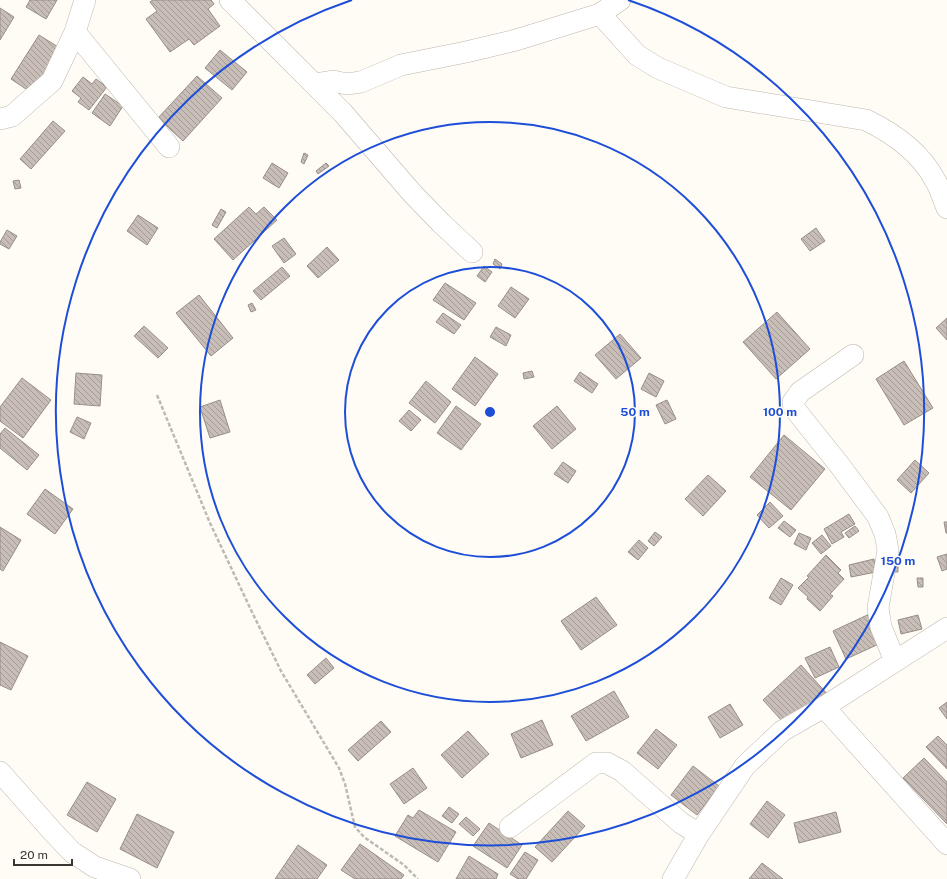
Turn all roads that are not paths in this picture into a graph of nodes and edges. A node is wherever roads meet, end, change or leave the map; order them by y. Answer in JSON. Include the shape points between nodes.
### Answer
{"nodes":[{"id":1,"x":85,"y":0,"type":"edge"},
{"id":2,"x":230,"y":0,"type":"edge"},
{"id":3,"x":620,"y":0,"type":"edge"},
{"id":4,"x":600,"y":14,"type":"junction"},
{"id":5,"x":75,"y":32,"type":"junction"},
{"id":6,"x":314,"y":84,"type":"junction"},
{"id":7,"x":0,"y":119,"type":"edge"},
{"id":8,"x":169,"y":146,"type":"dead end"},
{"id":9,"x":947,"y":208,"type":"edge"},
{"id":10,"x":472,"y":252,"type":"dead end"},
{"id":11,"x":853,"y":355,"type":"dead end"},
{"id":12,"x":947,"y":628,"type":"edge"},
{"id":13,"x":895,"y":661,"type":"junction"},
{"id":14,"x":824,"y":707,"type":"junction"},
{"id":15,"x":0,"y":772,"type":"edge"},
{"id":16,"x":510,"y":827,"type":"dead end"},
{"id":17,"x":699,"y":834,"type":"junction"},
{"id":18,"x":947,"y":844,"type":"edge"},
{"id":19,"x":130,"y":879,"type":"edge"},
{"id":20,"x":673,"y":879,"type":"edge"}],
"edges":[{"from":1,"to":5,"type":"street"},
{"from":2,"to":6,"type":"street"},
{"from":3,"to":4,"type":"street"},
{"from":4,"to":6,"type":"street","via":[[516,40],[401,65],[361,82],[347,84],[333,81]]},
{"from":4,"to":9,"type":"street","via":[[637,56],[688,82],[726,97],[866,120],[885,130],[920,157],[936,180]]},
{"from":5,"to":7,"type":"street","via":[[52,80],[12,116]]},
{"from":5,"to":8,"type":"street"},
{"from":6,"to":10,"type":"street","via":[[412,193]]},
{"from":11,"to":13,"type":"street","via":[[800,392],[793,402],[794,408],[842,467],[878,517],[885,534],[888,550],[878,608],[881,627]]},
{"from":12,"to":13,"type":"street"},
{"from":13,"to":14,"type":"street"},
{"from":14,"to":17,"type":"street","via":[[782,731],[745,766]]},
{"from":14,"to":18,"type":"street"},
{"from":15,"to":19,"type":"street","via":[[72,852],[95,867]]},
{"from":16,"to":17,"type":"street","via":[[596,763],[607,763],[622,771],[682,823]]},
{"from":17,"to":20,"type":"street"}]}
